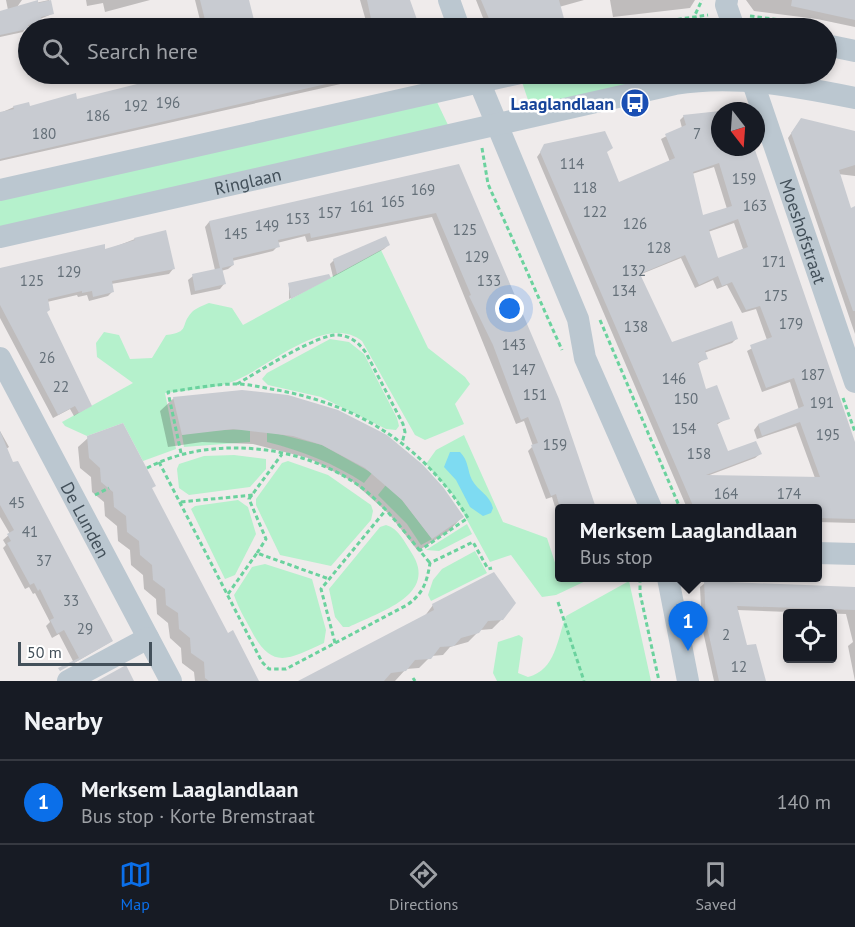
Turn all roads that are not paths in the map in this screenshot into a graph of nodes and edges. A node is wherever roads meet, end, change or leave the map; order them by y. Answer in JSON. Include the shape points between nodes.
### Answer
{"nodes":[{"id":1,"x":448,"y":0,"type":"edge"},
{"id":2,"x":727,"y":0,"type":"edge"},
{"id":3,"x":455,"y":18,"type":"edge"},
{"id":4,"x":737,"y":18,"type":"edge"},
{"id":5,"x":837,"y":47,"type":"edge"},
{"id":6,"x":855,"y":51,"type":"edge"},
{"id":7,"x":452,"y":84,"type":"edge"},
{"id":8,"x":479,"y":84,"type":"edge"},
{"id":9,"x":675,"y":84,"type":"edge"},
{"id":10,"x":754,"y":84,"type":"edge"},
{"id":11,"x":784,"y":84,"type":"edge"},
{"id":12,"x":855,"y":98,"type":"edge"},
{"id":13,"x":486,"y":139,"type":"junction"},
{"id":14,"x":0,"y":190,"type":"edge"},
{"id":15,"x":0,"y":237,"type":"edge"},
{"id":16,"x":0,"y":358,"type":"edge"},
{"id":17,"x":855,"y":382,"type":"edge"},
{"id":18,"x":649,"y":504,"type":"edge"},
{"id":19,"x":822,"y":553,"type":"edge"},
{"id":20,"x":855,"y":554,"type":"edge"},
{"id":21,"x":669,"y":582,"type":"edge"},
{"id":22,"x":148,"y":638,"type":"junction"},
{"id":23,"x":68,"y":681,"type":"edge"},
{"id":24,"x":171,"y":681,"type":"edge"},
{"id":25,"x":688,"y":681,"type":"edge"}],
"edges":[{"from":1,"to":3,"type":"street"},
{"from":2,"to":4,"type":"street","via":[[726,5]]},
{"from":5,"to":6,"type":"street"},
{"from":7,"to":14,"type":"street"},
{"from":8,"to":13,"type":"street"},
{"from":9,"to":13,"type":"street","name":"Ringlaan"},
{"from":10,"to":17,"type":"street","name":"Moeshofstraat"},
{"from":11,"to":12,"type":"street","name":"Ringlaan"},
{"from":13,"to":15,"type":"street","name":"Ringlaan"},
{"from":13,"to":18,"type":"street","via":[[579,319],[585,358]]},
{"from":16,"to":22,"type":"street","name":"De Lunden"},
{"from":19,"to":20,"type":"street"},
{"from":21,"to":25,"type":"street"},
{"from":22,"to":23,"type":"street"},
{"from":22,"to":24,"type":"street","name":"De Lunden"}]}
